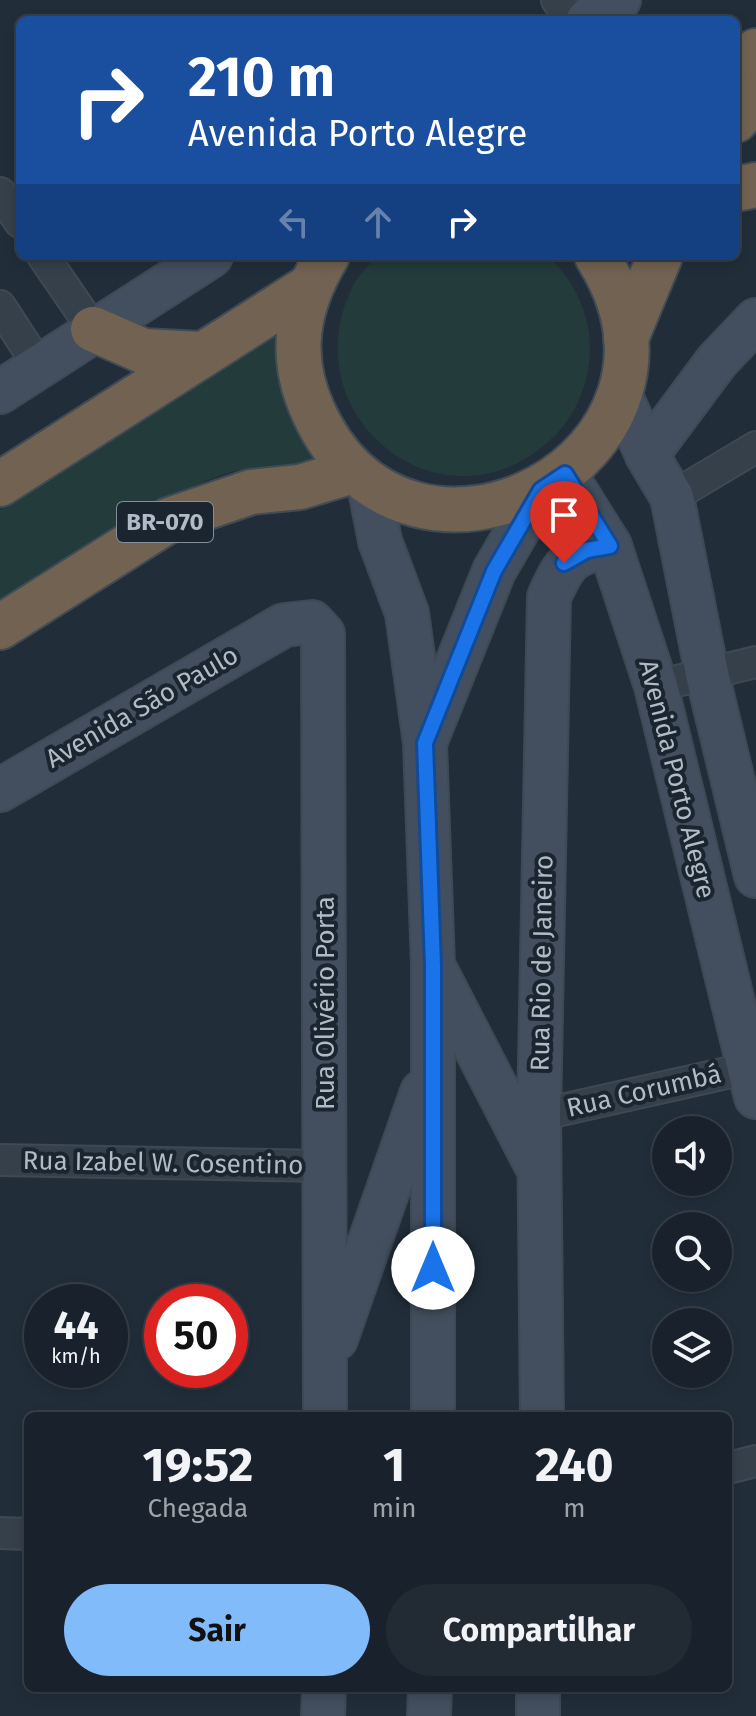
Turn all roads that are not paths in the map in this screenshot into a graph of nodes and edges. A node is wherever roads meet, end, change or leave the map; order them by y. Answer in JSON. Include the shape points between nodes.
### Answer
{"nodes":[{"id":1,"x":619,"y":0,"type":"edge"},
{"id":2,"x":594,"y":16,"type":"edge"},
{"id":3,"x":756,"y":96,"type":"edge"},
{"id":4,"x":740,"y":115,"type":"edge"},
{"id":5,"x":0,"y":193,"type":"edge"},
{"id":6,"x":16,"y":216,"type":"edge"},
{"id":7,"x":46,"y":260,"type":"edge"},
{"id":8,"x":205,"y":260,"type":"edge"},
{"id":9,"x":599,"y":260,"type":"edge"},
{"id":10,"x":658,"y":260,"type":"edge"},
{"id":11,"x":318,"y":271,"type":"edge"},
{"id":12,"x":0,"y":306,"type":"edge"},
{"id":13,"x":756,"y":320,"type":"edge"},
{"id":14,"x":93,"y":329,"type":"junction"},
{"id":15,"x":626,"y":338,"type":"junction"},
{"id":16,"x":200,"y":354,"type":"junction"},
{"id":17,"x":39,"y":366,"type":"junction"},
{"id":18,"x":0,"y":392,"type":"edge"},
{"id":19,"x":620,"y":394,"type":"junction"},
{"id":20,"x":756,"y":447,"type":"edge"},
{"id":21,"x":647,"y":455,"type":"junction"},
{"id":22,"x":361,"y":477,"type":"junction"},
{"id":23,"x":553,"y":482,"type":"junction"},
{"id":24,"x":0,"y":484,"type":"edge"},
{"id":25,"x":672,"y":497,"type":"junction"},
{"id":26,"x":610,"y":546,"type":"junction"},
{"id":27,"x":284,"y":625,"type":"joint"},
{"id":28,"x":0,"y":627,"type":"edge"},
{"id":29,"x":756,"y":662,"type":"edge"},
{"id":30,"x":707,"y":674,"type":"junction"},
{"id":31,"x":656,"y":686,"type":"junction"},
{"id":32,"x":425,"y":743,"type":"junction"},
{"id":33,"x":0,"y":790,"type":"edge"},
{"id":34,"x":756,"y":876,"type":"edge"},
{"id":35,"x":433,"y":965,"type":"junction"},
{"id":36,"x":433,"y":1060,"type":"junction"},
{"id":37,"x":753,"y":1082,"type":"edge"},
{"id":38,"x":539,"y":1115,"type":"junction"},
{"id":39,"x":0,"y":1160,"type":"edge"},
{"id":40,"x":326,"y":1166,"type":"junction"},
{"id":41,"x":539,"y":1171,"type":"junction"},
{"id":42,"x":325,"y":1371,"type":"junction"},
{"id":43,"x":325,"y":1412,"type":"edge"},
{"id":44,"x":433,"y":1412,"type":"edge"},
{"id":45,"x":542,"y":1412,"type":"edge"},
{"id":46,"x":756,"y":1461,"type":"edge"},
{"id":47,"x":732,"y":1467,"type":"edge"},
{"id":48,"x":0,"y":1533,"type":"edge"},
{"id":49,"x":24,"y":1534,"type":"edge"},
{"id":50,"x":324,"y":1692,"type":"edge"},
{"id":51,"x":430,"y":1692,"type":"edge"},
{"id":52,"x":538,"y":1692,"type":"edge"},
{"id":53,"x":323,"y":1716,"type":"edge"},
{"id":54,"x":429,"y":1716,"type":"edge"},
{"id":55,"x":538,"y":1716,"type":"edge"}],
"edges":[{"from":1,"to":2,"type":"main road"},
{"from":3,"to":4,"type":"highway"},
{"from":5,"to":6,"type":"street"},
{"from":7,"to":14,"type":"street"},
{"from":8,"to":14,"type":"main road"},
{"from":9,"to":15,"type":"highway","via":[[614,284]]},
{"from":10,"to":15,"type":"highway"},
{"from":11,"to":16,"type":"highway"},
{"from":11,"to":22,"type":"highway","via":[[298,337],[303,389],[324,436]]},
{"from":12,"to":17,"type":"street"},
{"from":13,"to":21,"type":"main road","via":[[717,361]]},
{"from":14,"to":16,"type":"highway","via":[[143,351]]},
{"from":14,"to":17,"type":"main road"},
{"from":15,"to":19,"type":"highway"},
{"from":16,"to":24,"type":"highway"},
{"from":17,"to":18,"type":"main road"},
{"from":19,"to":21,"type":"main road","name":"Avenida Porto Alegre"},
{"from":19,"to":23,"type":"highway","via":[[599,437]]},
{"from":20,"to":25,"type":"street"},
{"from":21,"to":25,"type":"main road","name":"Avenida Porto Alegre"},
{"from":22,"to":23,"type":"highway","via":[[404,500],[450,510],[497,506]]},
{"from":22,"to":28,"type":"highway","number":"BR-070","via":[[251,492],[169,520]]},
{"from":22,"to":32,"type":"main road","via":[[407,613]]},
{"from":23,"to":26,"type":"main road","name":"Avenida Porto Alegre"},
{"from":23,"to":32,"type":"main road","via":[[494,571]]},
{"from":25,"to":30,"type":"main road","name":"Avenida Porto Alegre"},
{"from":26,"to":31,"type":"main road","name":"Avenida Porto Alegre"},
{"from":26,"to":38,"type":"main road","name":"Rua Rio de Janeiro","via":[[587,550],[564,563],[549,597]]},
{"from":27,"to":33,"type":"main road","name":"Avenida São Paulo"},
{"from":27,"to":40,"type":"main road","name":"Rua Olivério Porta","via":[[312,622],[323,634]]},
{"from":29,"to":30,"type":"street"},
{"from":30,"to":31,"type":"street"},
{"from":30,"to":34,"type":"main road","name":"Avenida Porto Alegre"},
{"from":31,"to":37,"type":"main road","name":"Avenida Porto Alegre"},
{"from":32,"to":35,"type":"main road"},
{"from":35,"to":36,"type":"main road"},
{"from":35,"to":41,"type":"main road"},
{"from":36,"to":42,"type":"main road"},
{"from":36,"to":44,"type":"main road"},
{"from":37,"to":38,"type":"street","name":"Rua Corumbá"},
{"from":38,"to":41,"type":"main road","name":"Rua Rio de Janeiro"},
{"from":39,"to":40,"type":"street","name":"Rua Izabel W. Cosentino"},
{"from":40,"to":42,"type":"main road","name":"Rua Olivério Porta"},
{"from":41,"to":45,"type":"main road","name":"Rua Rio de Janeiro"},
{"from":42,"to":43,"type":"main road","name":"Rua Olivério Porta"},
{"from":46,"to":47,"type":"street"},
{"from":48,"to":49,"type":"street"},
{"from":50,"to":53,"type":"main road"},
{"from":51,"to":54,"type":"main road"},
{"from":52,"to":55,"type":"main road"}]}
